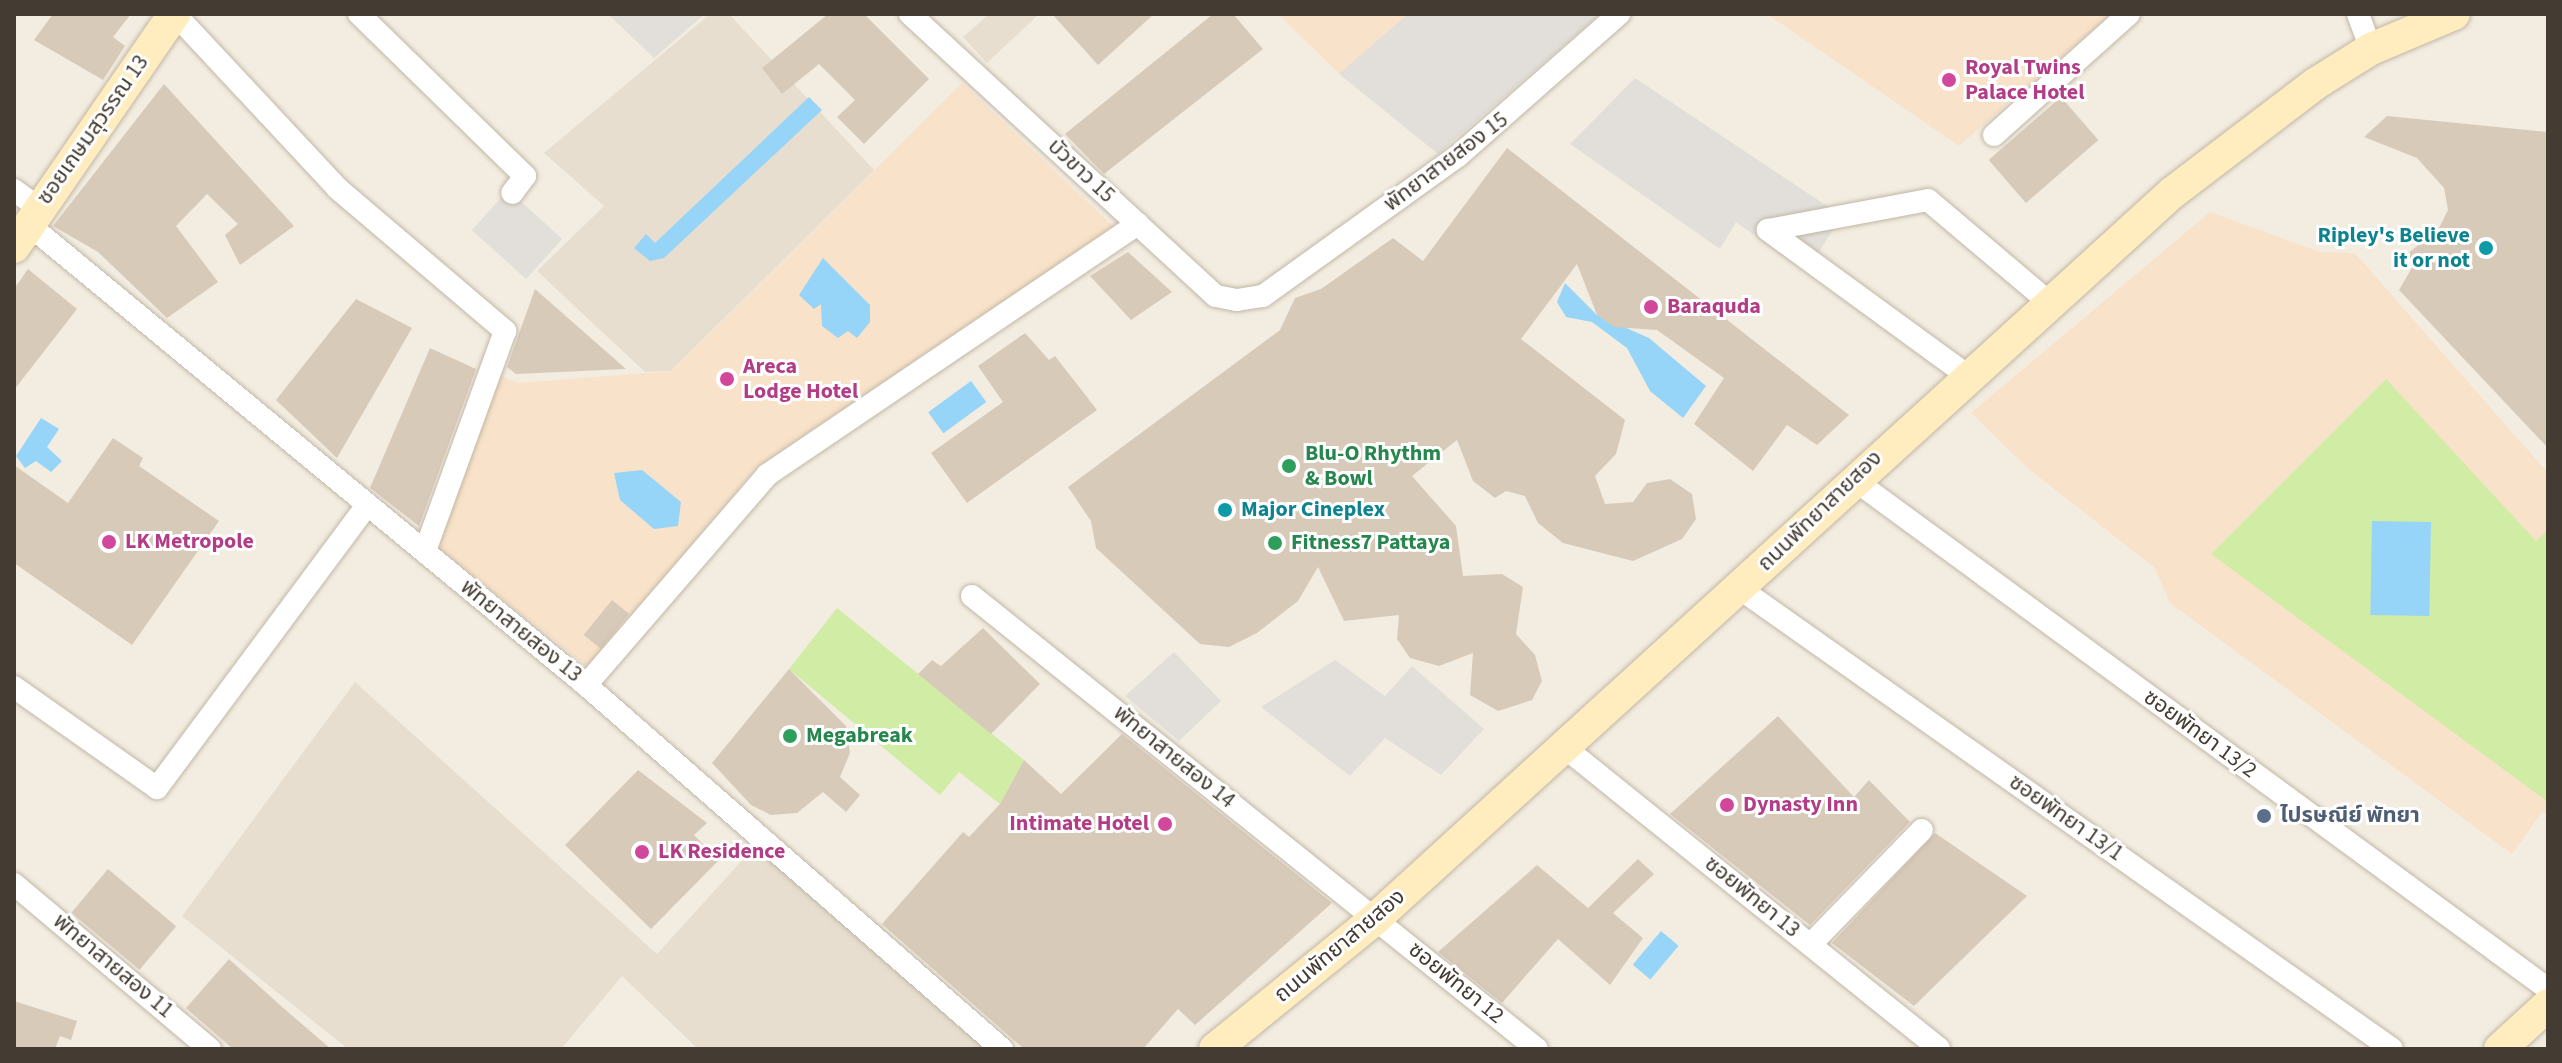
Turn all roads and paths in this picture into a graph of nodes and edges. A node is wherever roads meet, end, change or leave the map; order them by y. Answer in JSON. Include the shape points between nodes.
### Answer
{"nodes":[{"id":1,"x":174,"y":14,"type":"edge"},
{"id":2,"x":359,"y":14,"type":"edge"},
{"id":3,"x":910,"y":14,"type":"edge"},
{"id":4,"x":1619,"y":14,"type":"edge"},
{"id":5,"x":2129,"y":14,"type":"edge"},
{"id":6,"x":2358,"y":14,"type":"edge"},
{"id":7,"x":2454,"y":14,"type":"edge"},
{"id":8,"x":2371,"y":49,"type":"junction"},
{"id":9,"x":1994,"y":135,"type":"dead end"},
{"id":10,"x":512,"y":193,"type":"dead end"},
{"id":11,"x":24,"y":217,"type":"edge"},
{"id":12,"x":1138,"y":224,"type":"junction"},
{"id":13,"x":1263,"y":296,"type":"joint"},
{"id":14,"x":2051,"y":304,"type":"junction"},
{"id":15,"x":1968,"y":376,"type":"junction"},
{"id":16,"x":1853,"y":479,"type":"junction"},
{"id":17,"x":367,"y":505,"type":"junction"},
{"id":18,"x":425,"y":551,"type":"junction"},
{"id":19,"x":1739,"y":588,"type":"junction"},
{"id":20,"x":972,"y":596,"type":"dead end"},
{"id":21,"x":586,"y":685,"type":"junction"},
{"id":22,"x":14,"y":687,"type":"edge"},
{"id":23,"x":1564,"y":747,"type":"junction"},
{"id":24,"x":1922,"y":830,"type":"dead end"},
{"id":25,"x":14,"y":884,"type":"edge"},
{"id":26,"x":1376,"y":918,"type":"junction"},
{"id":27,"x":1811,"y":944,"type":"junction"},
{"id":28,"x":2548,"y":989,"type":"edge"},
{"id":29,"x":2548,"y":1005,"type":"edge"},
{"id":30,"x":210,"y":1049,"type":"edge"},
{"id":31,"x":1002,"y":1049,"type":"edge"},
{"id":32,"x":1215,"y":1049,"type":"edge"},
{"id":33,"x":1537,"y":1049,"type":"edge"},
{"id":34,"x":1939,"y":1049,"type":"edge"},
{"id":35,"x":2392,"y":1049,"type":"edge"},
{"id":36,"x":2500,"y":1049,"type":"edge"}],
"edges":[{"from":1,"to":11,"type":"main road","name":"ซอยเกษมสุวรรณ 13"},
{"from":1,"to":18,"type":"street","via":[[337,188],[505,331]]},
{"from":2,"to":10,"type":"street","via":[[525,176]]},
{"from":3,"to":12,"type":"street","name":"บัวขาว 15"},
{"from":4,"to":13,"type":"street","name":"พัทยาสายสอง 15","via":[[1496,127]]},
{"from":5,"to":9,"type":"street"},
{"from":6,"to":8,"type":"street"},
{"from":7,"to":8,"type":"main road","name":"ถนนพัทยาสายสอง"},
{"from":8,"to":14,"type":"main road","name":"ถนนพัทยาสายสอง","via":[[2196,174]]},
{"from":11,"to":17,"type":"street","name":"พัทยาสายสอง 13"},
{"from":12,"to":13,"type":"street","name":"บัวขาว 15","via":[[1216,296]]},
{"from":12,"to":21,"type":"street","via":[[767,475]]},
{"from":14,"to":15,"type":"main road","name":"ถนนพัทยาสายสอง"},
{"from":14,"to":15,"type":"street","via":[[1928,200],[1768,230]]},
{"from":15,"to":16,"type":"main road","name":"ถนนพัทยาสายสอง"},
{"from":16,"to":19,"type":"main road","name":"ถนนพัทยาสายสอง"},
{"from":16,"to":28,"type":"street","name":"ซอยพัทยา 13/2"},
{"from":17,"to":18,"type":"street","name":"พัทยาสายสอง 13"},
{"from":17,"to":22,"type":"street","via":[[157,788]]},
{"from":18,"to":21,"type":"street","name":"พัทยาสายสอง 13"},
{"from":19,"to":23,"type":"main road","name":"ถนนพัทยาสายสอง"},
{"from":19,"to":35,"type":"street","name":"ซอยพัทยา 13/1"},
{"from":20,"to":26,"type":"street","name":"พัทยาสายสอง 14"},
{"from":21,"to":31,"type":"street","name":"พัทยาสายสอง 13"},
{"from":23,"to":26,"type":"main road","name":"ถนนพัทยาสายสอง"},
{"from":23,"to":27,"type":"street","name":"ซอยพัทยา 13"},
{"from":24,"to":27,"type":"street"},
{"from":25,"to":30,"type":"street","name":"พัทยาสายสอง 11"},
{"from":26,"to":32,"type":"main road","name":"ถนนพัทยาสายสอง"},
{"from":26,"to":33,"type":"street","name":"ซอยพัทยา 12"},
{"from":27,"to":34,"type":"street","name":"ซอยพัทยา 13"},
{"from":29,"to":36,"type":"main road"}]}
